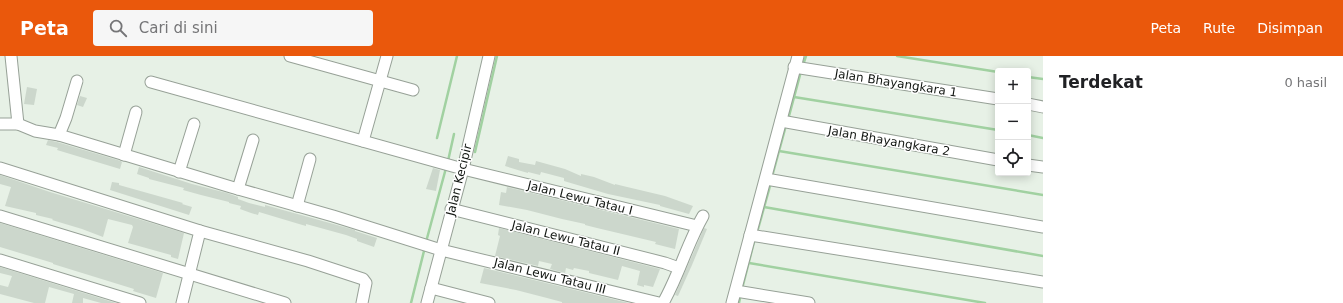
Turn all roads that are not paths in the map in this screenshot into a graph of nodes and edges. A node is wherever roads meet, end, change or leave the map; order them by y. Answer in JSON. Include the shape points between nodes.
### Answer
{"nodes":[{"id":1,"x":11,"y":56,"type":"edge"},
{"id":2,"x":290,"y":56,"type":"edge"},
{"id":3,"x":386,"y":56,"type":"edge"},
{"id":4,"x":489,"y":56,"type":"edge"},
{"id":5,"x":798,"y":56,"type":"edge"},
{"id":6,"x":794,"y":67,"type":"junction"},
{"id":7,"x":77,"y":81,"type":"dead end"},
{"id":8,"x":379,"y":81,"type":"junction"},
{"id":9,"x":151,"y":82,"type":"dead end"},
{"id":10,"x":413,"y":90,"type":"dead end"},
{"id":11,"x":995,"y":99,"type":"edge"},
{"id":12,"x":1031,"y":105,"type":"edge"},
{"id":13,"x":1043,"y":107,"type":"edge"},
{"id":14,"x":136,"y":112,"type":"dead end"},
{"id":15,"x":781,"y":121,"type":"junction"},
{"id":16,"x":0,"y":124,"type":"edge"},
{"id":17,"x":18,"y":124,"type":"junction"},
{"id":18,"x":194,"y":124,"type":"dead end"},
{"id":19,"x":59,"y":135,"type":"junction"},
{"id":20,"x":253,"y":140,"type":"dead end"},
{"id":21,"x":363,"y":140,"type":"junction"},
{"id":22,"x":124,"y":155,"type":"junction"},
{"id":23,"x":310,"y":159,"type":"dead end"},
{"id":24,"x":995,"y":159,"type":"edge"},
{"id":25,"x":1031,"y":165,"type":"edge"},
{"id":26,"x":1043,"y":167,"type":"edge"},
{"id":27,"x":0,"y":168,"type":"edge"},
{"id":28,"x":463,"y":169,"type":"junction"},
{"id":29,"x":179,"y":172,"type":"junction"},
{"id":30,"x":766,"y":179,"type":"junction"},
{"id":31,"x":238,"y":189,"type":"junction"},
{"id":32,"x":297,"y":206,"type":"junction"},
{"id":33,"x":452,"y":209,"type":"junction"},
{"id":34,"x":0,"y":216,"type":"edge"},
{"id":35,"x":703,"y":216,"type":"dead end"},
{"id":36,"x":697,"y":226,"type":"junction"},
{"id":37,"x":1043,"y":227,"type":"edge"},
{"id":38,"x":200,"y":231,"type":"junction"},
{"id":39,"x":750,"y":235,"type":"junction"},
{"id":40,"x":441,"y":250,"type":"junction"},
{"id":41,"x":0,"y":260,"type":"edge"},
{"id":42,"x":680,"y":268,"type":"junction"},
{"id":43,"x":190,"y":275,"type":"junction"},
{"id":44,"x":1043,"y":282,"type":"edge"},
{"id":45,"x":431,"y":288,"type":"junction"},
{"id":46,"x":736,"y":290,"type":"junction"},
{"id":47,"x":140,"y":303,"type":"edge"},
{"id":48,"x":182,"y":303,"type":"edge"},
{"id":49,"x":285,"y":303,"type":"edge"},
{"id":50,"x":362,"y":303,"type":"edge"},
{"id":51,"x":427,"y":303,"type":"edge"},
{"id":52,"x":489,"y":303,"type":"edge"},
{"id":53,"x":659,"y":303,"type":"edge"},
{"id":54,"x":664,"y":303,"type":"edge"},
{"id":55,"x":732,"y":303,"type":"edge"},
{"id":56,"x":809,"y":303,"type":"edge"}],
"edges":[{"from":1,"to":17,"type":"street"},
{"from":2,"to":8,"type":"street"},
{"from":3,"to":8,"type":"street"},
{"from":4,"to":28,"type":"street","name":"Jalan Kecipir"},
{"from":5,"to":6,"type":"street"},
{"from":6,"to":11,"type":"street","name":"Jalan Bhayangkara 1"},
{"from":6,"to":15,"type":"street"},
{"from":7,"to":19,"type":"street"},
{"from":8,"to":10,"type":"street"},
{"from":8,"to":21,"type":"street"},
{"from":9,"to":21,"type":"street","name":"Jalan Lewu Tatau I"},
{"from":12,"to":13,"type":"street"},
{"from":14,"to":22,"type":"street"},
{"from":15,"to":24,"type":"street","name":"Jalan Bhayangkara 2"},
{"from":15,"to":30,"type":"street"},
{"from":16,"to":17,"type":"street"},
{"from":17,"to":19,"type":"street","name":"Jalan Lewu Tatau III","via":[[35,131]]},
{"from":18,"to":29,"type":"street"},
{"from":19,"to":22,"type":"street","name":"Jalan Lewu Tatau III"},
{"from":20,"to":31,"type":"street"},
{"from":21,"to":28,"type":"street","name":"Jalan Lewu Tatau I"},
{"from":22,"to":29,"type":"street","name":"Jalan Lewu Tatau III"},
{"from":23,"to":32,"type":"street"},
{"from":25,"to":26,"type":"street"},
{"from":27,"to":38,"type":"street"},
{"from":28,"to":33,"type":"street","name":"Jalan Kecipir"},
{"from":28,"to":36,"type":"street","name":"Jalan Lewu Tatau I"},
{"from":29,"to":31,"type":"street","name":"Jalan Lewu Tatau III"},
{"from":30,"to":37,"type":"street"},
{"from":30,"to":39,"type":"street"},
{"from":31,"to":32,"type":"street","name":"Jalan Lewu Tatau III"},
{"from":32,"to":40,"type":"street","name":"Jalan Lewu Tatau III"},
{"from":33,"to":40,"type":"street","name":"Jalan Kecipir"},
{"from":33,"to":42,"type":"street","name":"Jalan Lewu Tatau II"},
{"from":34,"to":43,"type":"street"},
{"from":35,"to":36,"type":"street"},
{"from":36,"to":42,"type":"street"},
{"from":38,"to":43,"type":"street"},
{"from":38,"to":50,"type":"street","via":[[363,279],[366,287]]},
{"from":39,"to":44,"type":"street"},
{"from":39,"to":46,"type":"street"},
{"from":40,"to":45,"type":"street","name":"Jalan Kecipir"},
{"from":40,"to":53,"type":"street","name":"Jalan Lewu Tatau III"},
{"from":41,"to":47,"type":"street"},
{"from":42,"to":54,"type":"street"},
{"from":43,"to":48,"type":"street"},
{"from":43,"to":49,"type":"street"},
{"from":45,"to":51,"type":"street","name":"Jalan Kecipir"},
{"from":45,"to":52,"type":"street"},
{"from":46,"to":55,"type":"street"},
{"from":46,"to":56,"type":"street"}]}
